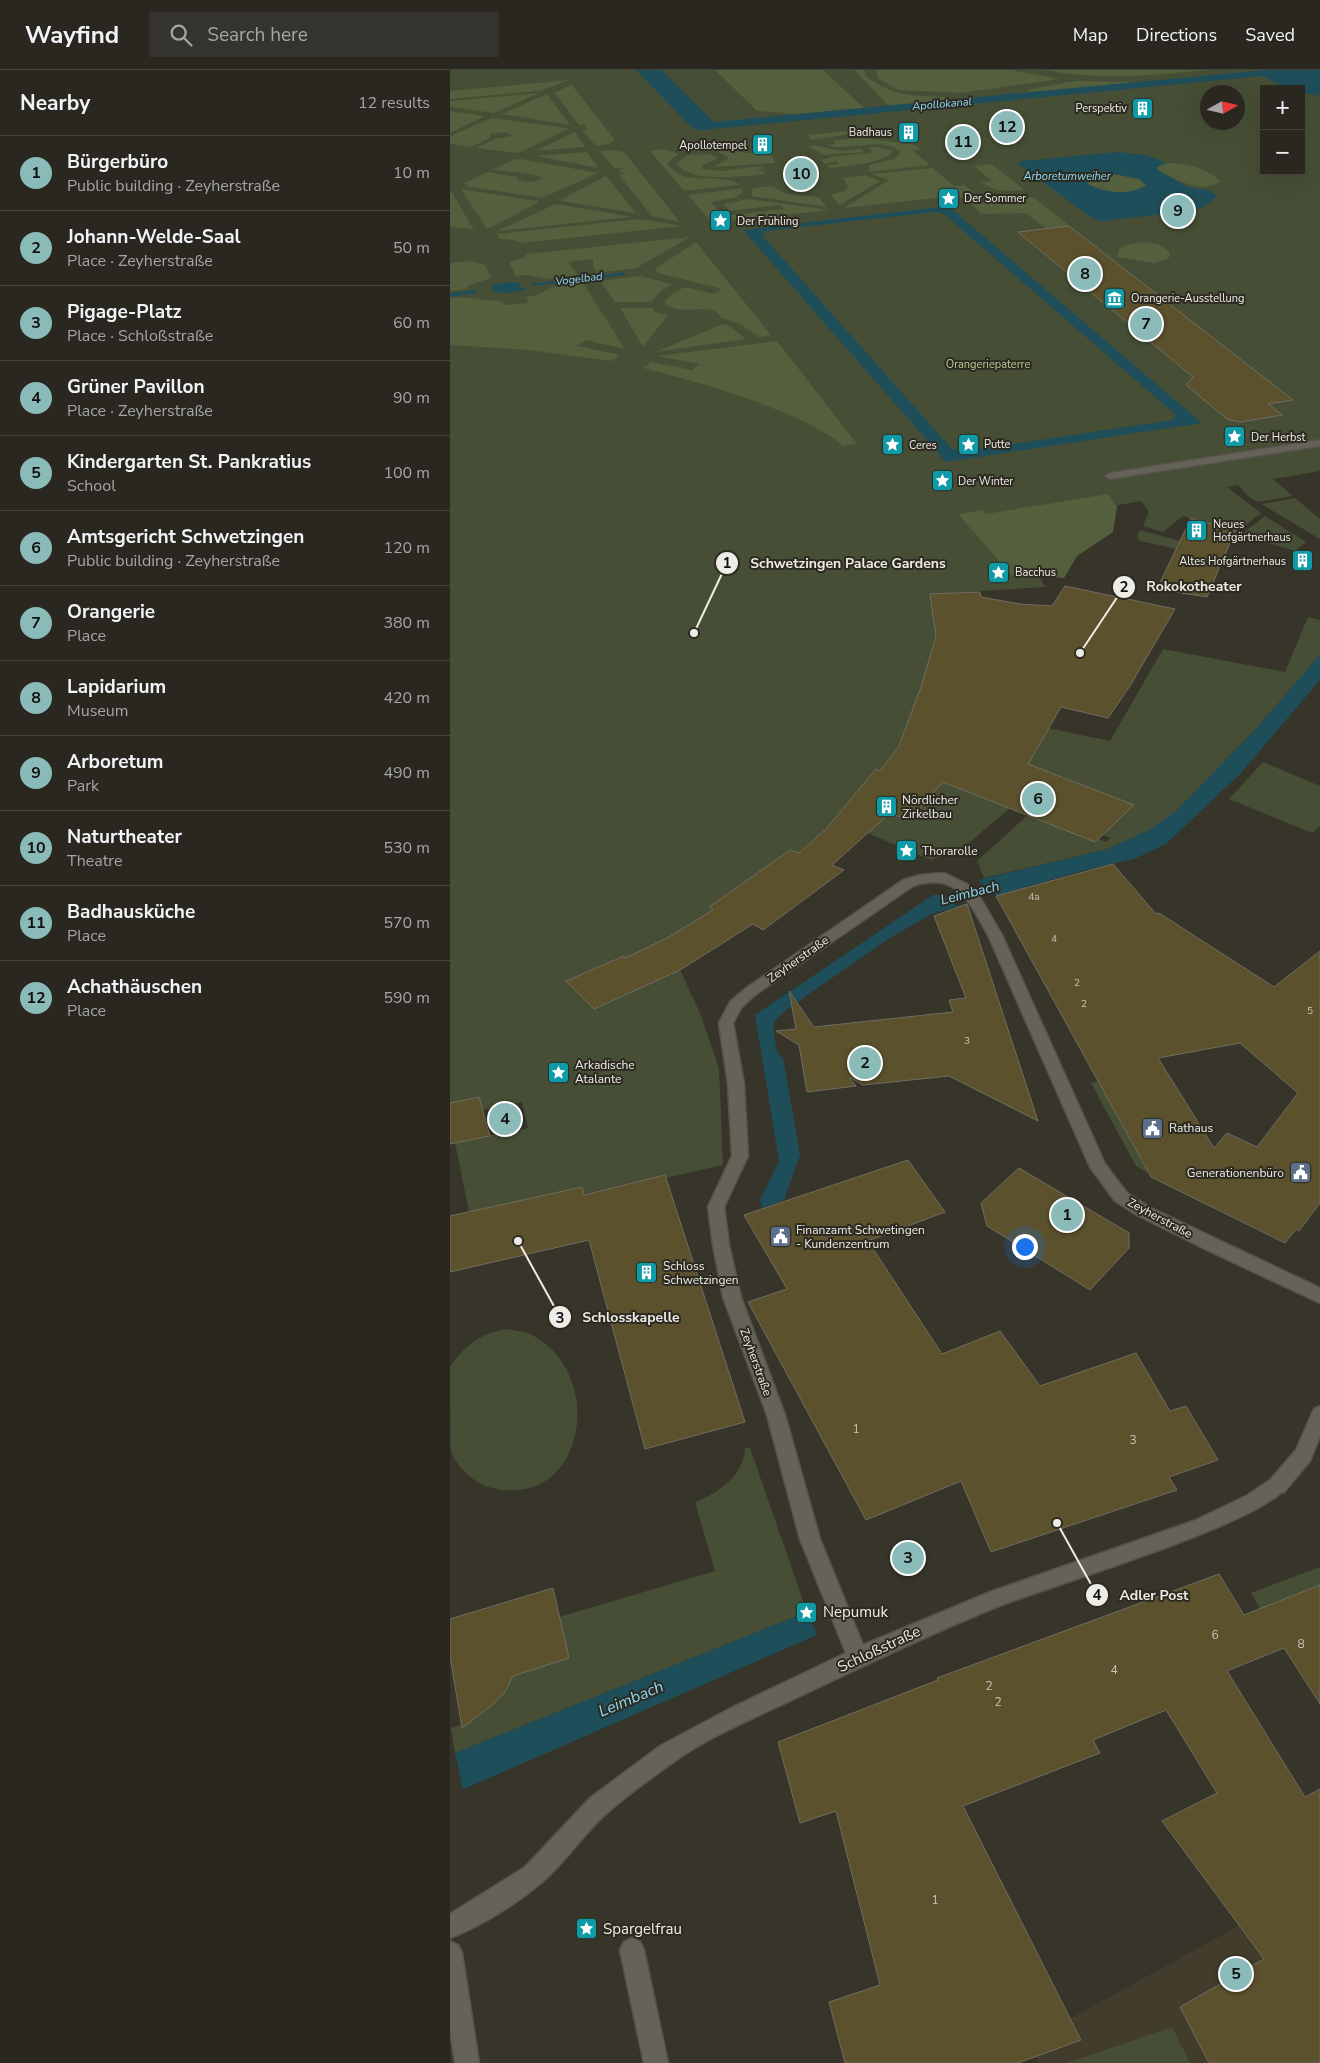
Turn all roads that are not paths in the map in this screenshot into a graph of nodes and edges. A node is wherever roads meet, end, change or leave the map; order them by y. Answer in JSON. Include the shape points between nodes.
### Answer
{"nodes":[{"id":1,"x":1320,"y":443,"type":"edge"},
{"id":2,"x":1110,"y":476,"type":"dead end"},
{"id":3,"x":1320,"y":1296,"type":"edge"},
{"id":4,"x":1320,"y":1414,"type":"edge"},
{"id":5,"x":858,"y":1658,"type":"junction"},
{"id":6,"x":450,"y":1927,"type":"edge"},
{"id":7,"x":632,"y":1950,"type":"dead end"},
{"id":8,"x":450,"y":1953,"type":"edge"},
{"id":9,"x":467,"y":2063,"type":"edge"},
{"id":10,"x":656,"y":2063,"type":"edge"}],
"edges":[{"from":1,"to":2,"type":"street"},
{"from":3,"to":5,"type":"street","name":"Zeyherstraße","via":[[1143,1211],[1116,1192],[1098,1167],[995,936],[972,898],[962,887],[944,877],[908,883],[750,992],[735,1005],[726,1023],[736,1084],[740,1156],[716,1207],[721,1245],[732,1297],[776,1415],[810,1539]]},
{"from":4,"to":5,"type":"street","name":"Schloßstraße","via":[[1303,1455],[1278,1486],[1255,1501],[1202,1526],[997,1598]]},
{"from":5,"to":6,"type":"street","name":"Schloßstraße","via":[[740,1714],[668,1753],[598,1806],[533,1874]]},
{"from":7,"to":10,"type":"street"},
{"from":8,"to":9,"type":"street"}]}
